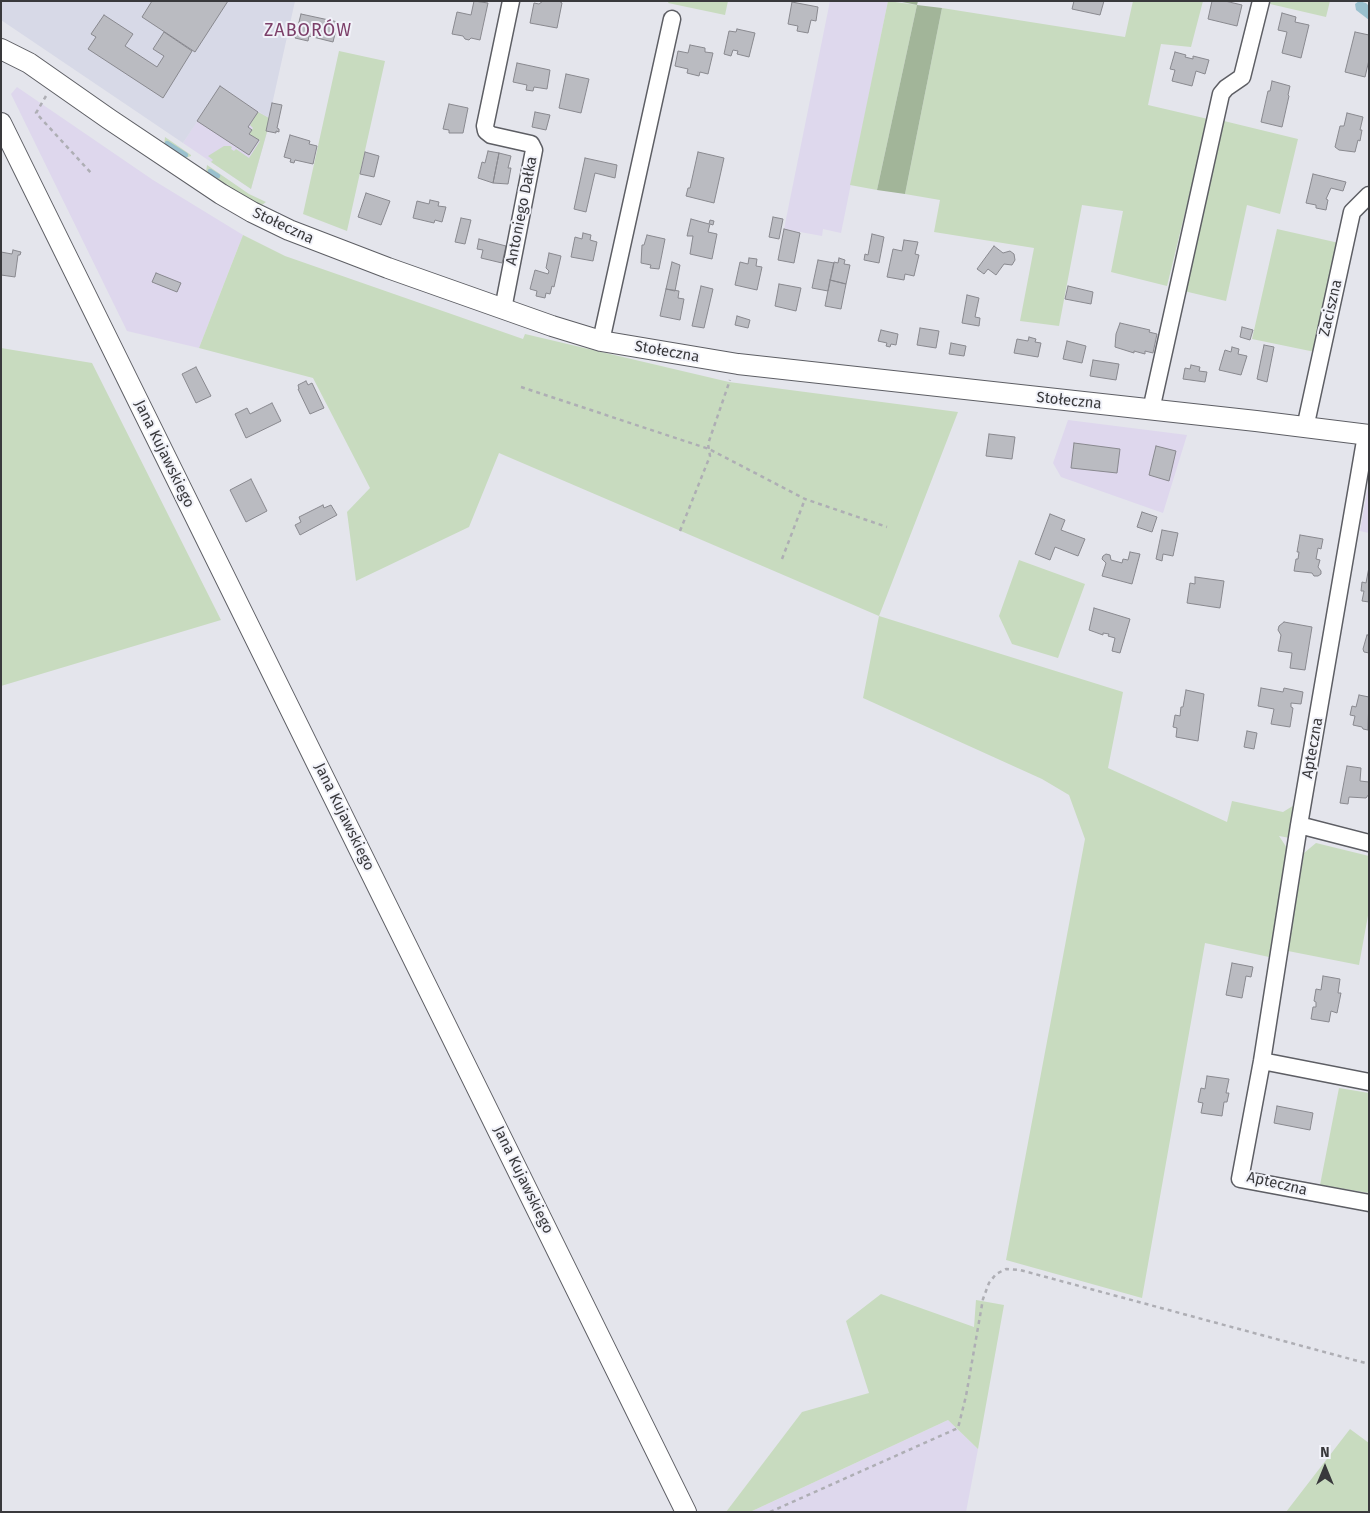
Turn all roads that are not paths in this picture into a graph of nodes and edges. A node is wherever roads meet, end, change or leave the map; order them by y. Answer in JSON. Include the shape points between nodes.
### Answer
{"nodes":[{"id":1,"x":511,"y":1,"type":"edge"},
{"id":2,"x":1261,"y":1,"type":"edge"},
{"id":3,"x":672,"y":19,"type":"dead end"},
{"id":4,"x":1,"y":35,"type":"edge"},
{"id":5,"x":1,"y":49,"type":"edge"},
{"id":6,"x":29,"y":63,"type":"junction"},
{"id":7,"x":1,"y":123,"type":"edge"},
{"id":8,"x":1369,"y":195,"type":"edge"},
{"id":9,"x":503,"y":309,"type":"junction"},
{"id":10,"x":601,"y":340,"type":"junction"},
{"id":11,"x":1152,"y":410,"type":"junction"},
{"id":12,"x":1305,"y":428,"type":"junction"},
{"id":13,"x":1368,"y":435,"type":"edge"},
{"id":14,"x":1299,"y":825,"type":"junction"},
{"id":15,"x":1369,"y":843,"type":"edge"},
{"id":16,"x":1262,"y":1061,"type":"junction"},
{"id":17,"x":1369,"y":1082,"type":"edge"},
{"id":18,"x":1369,"y":1203,"type":"edge"},
{"id":19,"x":686,"y":1512,"type":"edge"}],
"edges":[{"from":1,"to":9,"type":"street","name":"Antoniego Dałka","via":[[485,126],[491,135],[532,144],[534,150]]},
{"from":2,"to":11,"type":"street","via":[[1242,77],[1221,94]]},
{"from":3,"to":10,"type":"street"},
{"from":4,"to":6,"type":"main road","name":"Stołeczna"},
{"from":5,"to":6,"type":"main road","name":"Stołeczna"},
{"from":6,"to":9,"type":"main road","name":"Stołeczna","via":[[117,125],[252,212],[313,241]]},
{"from":7,"to":19,"type":"main road","name":"Jana Kujawskiego"},
{"from":8,"to":12,"type":"street","name":"Zaciszna","via":[[1352,212]]},
{"from":9,"to":10,"type":"main road","name":"Stołeczna"},
{"from":10,"to":11,"type":"main road","name":"Stołeczna","via":[[738,364]]},
{"from":11,"to":12,"type":"main road","name":"Stołeczna"},
{"from":12,"to":13,"type":"main road","name":"Stołeczna"},
{"from":13,"to":14,"type":"street","name":"Apteczna"},
{"from":14,"to":15,"type":"street"},
{"from":14,"to":16,"type":"street","name":"Apteczna"},
{"from":16,"to":17,"type":"street"},
{"from":16,"to":18,"type":"street","name":"Apteczna","via":[[1240,1179]]}]}
